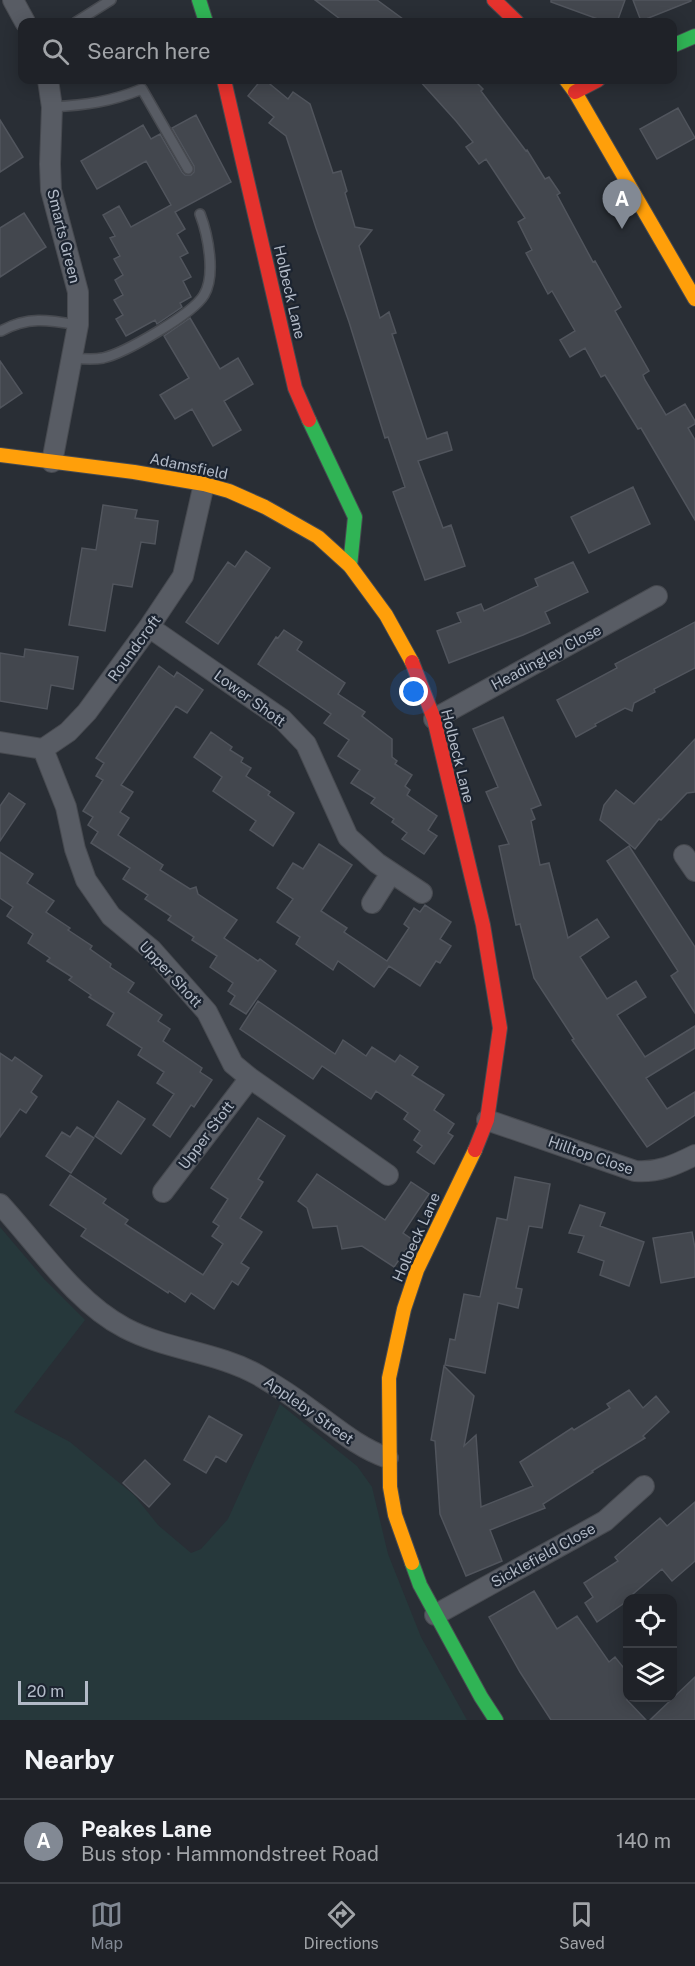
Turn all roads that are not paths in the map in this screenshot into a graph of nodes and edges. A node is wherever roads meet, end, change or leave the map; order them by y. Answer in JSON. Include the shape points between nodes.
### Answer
{"nodes":[{"id":1,"x":13,"y":0,"type":"edge"},
{"id":2,"x":111,"y":0,"type":"edge"},
{"id":3,"x":199,"y":0,"type":"edge"},
{"id":4,"x":494,"y":0,"type":"edge"},
{"id":5,"x":23,"y":18,"type":"edge"},
{"id":6,"x":82,"y":18,"type":"edge"},
{"id":7,"x":205,"y":18,"type":"edge"},
{"id":8,"x":513,"y":18,"type":"edge"},
{"id":9,"x":695,"y":36,"type":"edge"},
{"id":10,"x":677,"y":44,"type":"edge"},
{"id":11,"x":49,"y":84,"type":"edge"},
{"id":12,"x":225,"y":84,"type":"edge"},
{"id":13,"x":569,"y":84,"type":"edge"},
{"id":14,"x":590,"y":84,"type":"edge"},
{"id":15,"x":575,"y":92,"type":"junction"},
{"id":16,"x":52,"y":107,"type":"junction"},
{"id":17,"x":188,"y":169,"type":"dead end"},
{"id":18,"x":200,"y":214,"type":"dead end"},
{"id":19,"x":695,"y":299,"type":"edge"},
{"id":20,"x":78,"y":325,"type":"junction"},
{"id":21,"x":1,"y":331,"type":"edge"},
{"id":22,"x":71,"y":358,"type":"junction"},
{"id":23,"x":0,"y":455,"type":"edge"},
{"id":24,"x":52,"y":462,"type":"junction"},
{"id":25,"x":204,"y":484,"type":"junction"},
{"id":26,"x":350,"y":566,"type":"junction"},
{"id":27,"x":657,"y":596,"type":"dead end"},
{"id":28,"x":149,"y":627,"type":"junction"},
{"id":29,"x":434,"y":719,"type":"junction"},
{"id":30,"x":0,"y":742,"type":"edge"},
{"id":31,"x":43,"y":750,"type":"junction"},
{"id":32,"x":391,"y":873,"type":"junction"},
{"id":33,"x":422,"y":893,"type":"dead end"},
{"id":34,"x":372,"y":903,"type":"dead end"},
{"id":35,"x":250,"y":1078,"type":"junction"},
{"id":36,"x":487,"y":1120,"type":"junction"},
{"id":37,"x":695,"y":1155,"type":"edge"},
{"id":38,"x":388,"y":1175,"type":"dead end"},
{"id":39,"x":163,"y":1192,"type":"dead end"},
{"id":40,"x":0,"y":1204,"type":"edge"},
{"id":41,"x":388,"y":1458,"type":"junction"},
{"id":42,"x":644,"y":1486,"type":"dead end"},
{"id":43,"x":435,"y":1615,"type":"junction"},
{"id":44,"x":496,"y":1720,"type":"edge"}],
"edges":[{"from":1,"to":5,"type":"street"},
{"from":2,"to":6,"type":"lane"},
{"from":3,"to":7,"type":"street"},
{"from":4,"to":8,"type":"street"},
{"from":9,"to":10,"type":"street"},
{"from":11,"to":16,"type":"street","name":"Smarts Green"},
{"from":12,"to":26,"type":"street","name":"Holbeck Lane","via":[[295,388],[355,517]]},
{"from":13,"to":15,"type":"street"},
{"from":14,"to":15,"type":"street"},
{"from":15,"to":19,"type":"street"},
{"from":16,"to":17,"type":"lane","via":[[102,103],[142,89]]},
{"from":16,"to":20,"type":"street","name":"Smarts Green","via":[[51,190],[78,292]]},
{"from":18,"to":22,"type":"lane","via":[[210,253],[204,295],[182,316],[121,351],[98,358]]},
{"from":20,"to":21,"type":"lane","via":[[29,321]]},
{"from":20,"to":22,"type":"street","name":"Smarts Green"},
{"from":22,"to":24,"type":"street","name":"Smarts Green"},
{"from":23,"to":24,"type":"street","name":"Adamsfield"},
{"from":24,"to":25,"type":"street","name":"Adamsfield"},
{"from":25,"to":26,"type":"street","name":"Adamsfield","via":[[265,507],[318,537]]},
{"from":25,"to":28,"type":"street","name":"Roundcroft","via":[[183,576]]},
{"from":26,"to":29,"type":"street","name":"Holbeck Lane","via":[[386,615],[411,659]]},
{"from":27,"to":29,"type":"street","name":"Headingley Close"},
{"from":28,"to":31,"type":"street","name":"Roundcroft","via":[[87,712]]},
{"from":28,"to":32,"type":"street","name":"Lower Shott","via":[[282,719],[306,744],[348,837]]},
{"from":29,"to":36,"type":"street","name":"Holbeck Lane","via":[[483,925],[500,1028]]},
{"from":30,"to":31,"type":"street"},
{"from":31,"to":35,"type":"street","name":"Upper Shott","via":[[66,807],[86,880],[111,916],[152,950],[207,1012],[233,1064]]},
{"from":32,"to":33,"type":"street","name":"Lower Shott"},
{"from":32,"to":34,"type":"street"},
{"from":35,"to":38,"type":"street","name":"Upper Shott"},
{"from":35,"to":39,"type":"street","name":"Upper Stott"},
{"from":36,"to":37,"type":"street","name":"Hilltop Close","via":[[635,1171],[664,1169]]},
{"from":36,"to":41,"type":"street","name":"Holbeck Lane","via":[[422,1260],[404,1309],[389,1378]]},
{"from":40,"to":41,"type":"street","name":"Appleby Street","via":[[67,1281],[124,1328],[247,1369],[282,1389],[346,1436]]},
{"from":41,"to":43,"type":"street","via":[[395,1515]]},
{"from":42,"to":43,"type":"street","name":"Sicklefield Close","via":[[605,1521]]},
{"from":43,"to":44,"type":"street"}]}
